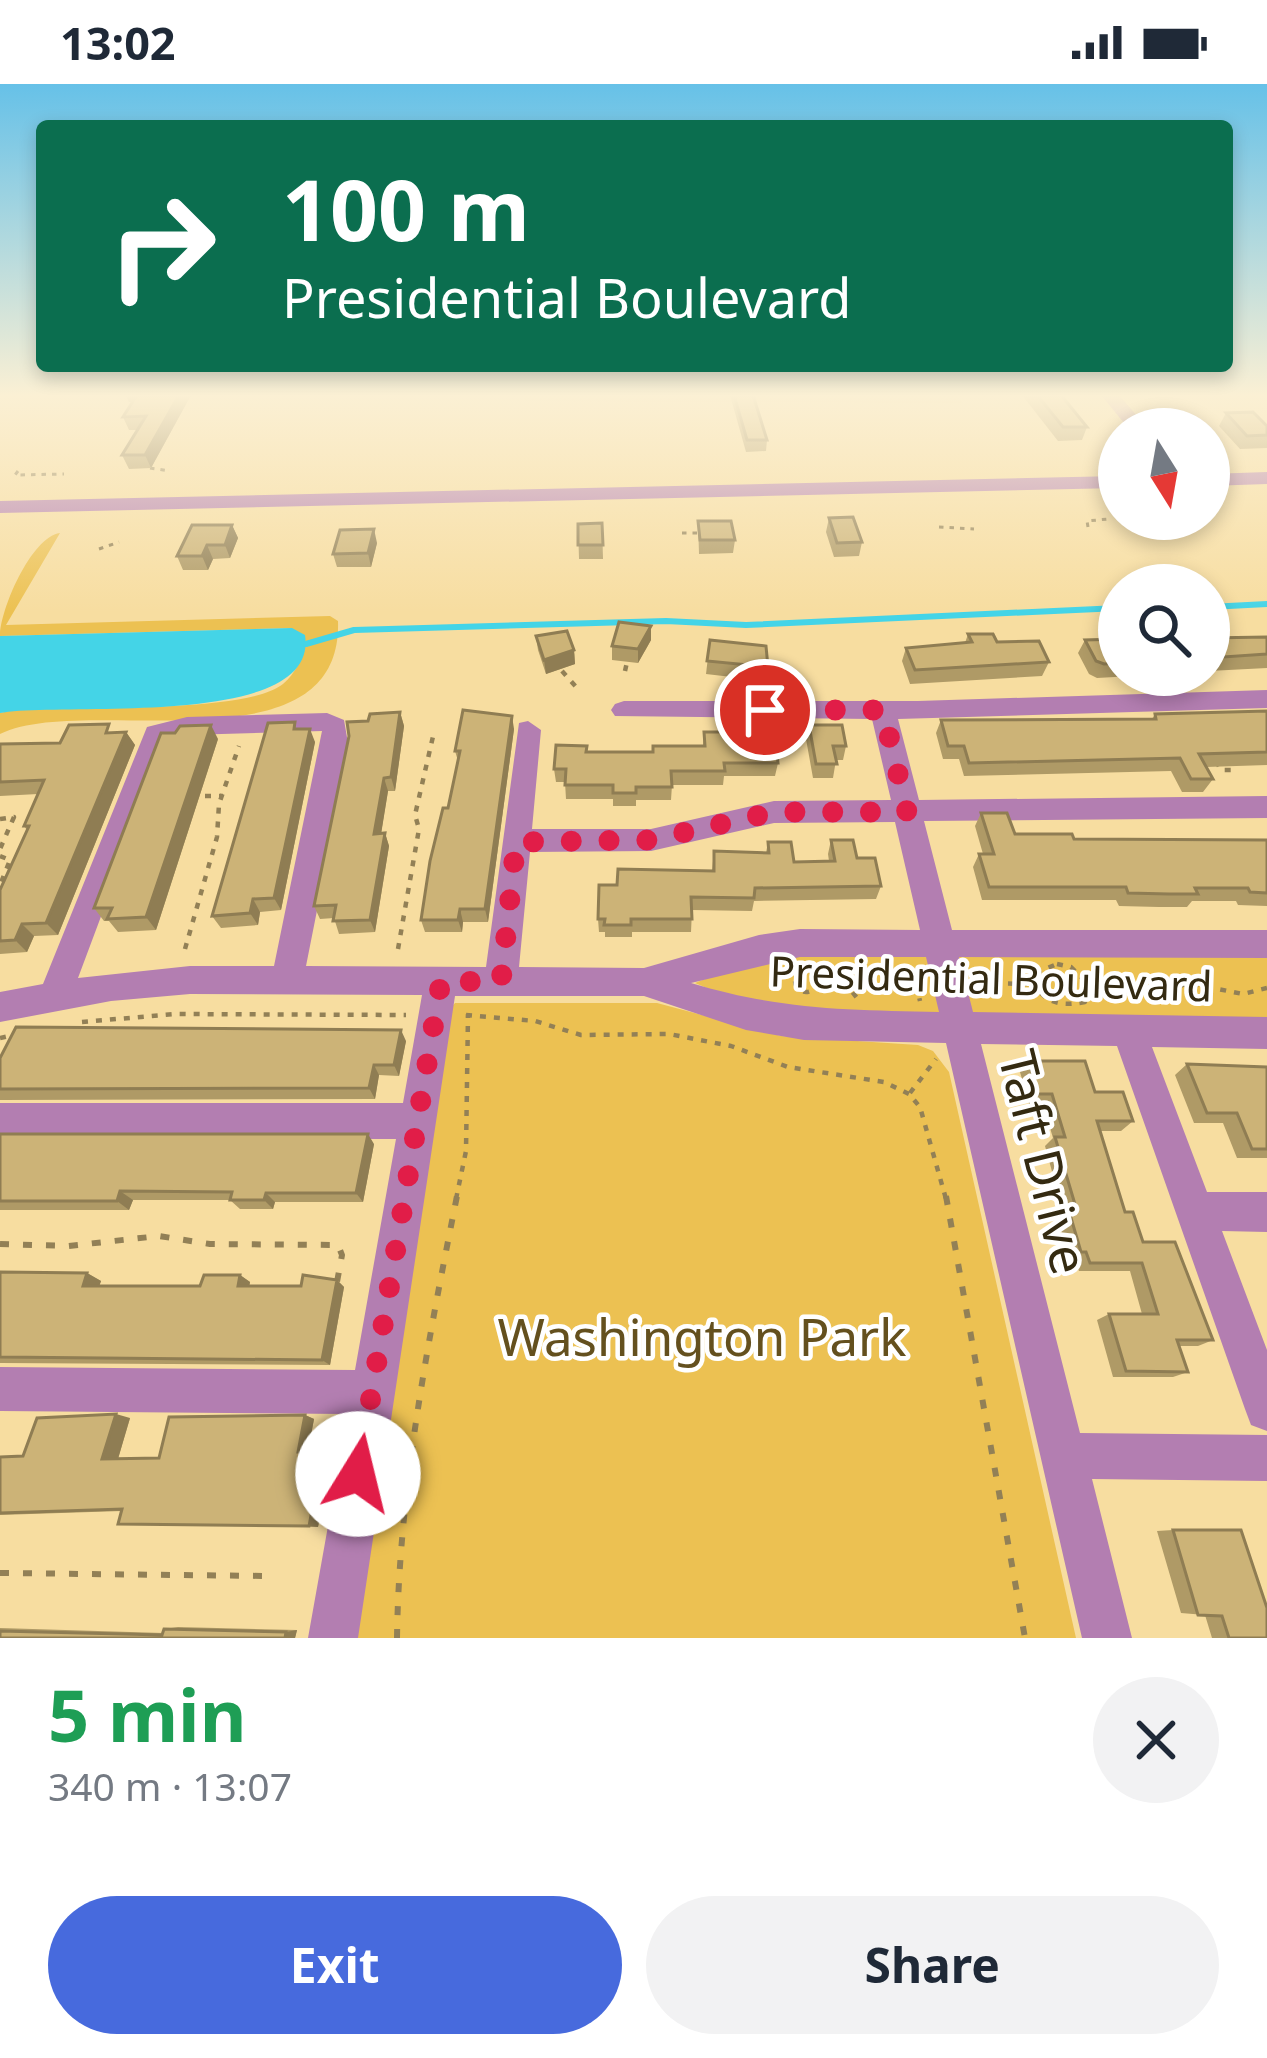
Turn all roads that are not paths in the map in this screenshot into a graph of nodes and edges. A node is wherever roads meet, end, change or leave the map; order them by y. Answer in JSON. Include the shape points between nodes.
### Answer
{"nodes":[{"id":1,"x":1267,"y":478,"type":"edge"},
{"id":2,"x":1230,"y":479,"type":"edge"},
{"id":3,"x":1098,"y":482,"type":"edge"},
{"id":4,"x":0,"y":507,"type":"edge"},
{"id":5,"x":1267,"y":699,"type":"edge"},
{"id":6,"x":624,"y":710,"type":"dead end"},
{"id":7,"x":883,"y":710,"type":"junction"},
{"id":8,"x":528,"y":730,"type":"dead end"},
{"id":9,"x":1267,"y":807,"type":"edge"},
{"id":10,"x":907,"y":812,"type":"junction"},
{"id":11,"x":516,"y":842,"type":"junction"},
{"id":12,"x":1267,"y":944,"type":"edge"},
{"id":13,"x":923,"y":951,"type":"junction"},
{"id":14,"x":287,"y":981,"type":"junction"},
{"id":15,"x":501,"y":982,"type":"junction"},
{"id":16,"x":644,"y":982,"type":"junction"},
{"id":17,"x":438,"y":1004,"type":"junction"},
{"id":18,"x":0,"y":1007,"type":"edge"},
{"id":19,"x":62,"y":1009,"type":"junction"},
{"id":20,"x":1129,"y":1032,"type":"junction"},
{"id":21,"x":1267,"y":1033,"type":"edge"},
{"id":22,"x":949,"y":1042,"type":"junction"},
{"id":23,"x":416,"y":1120,"type":"junction"},
{"id":24,"x":0,"y":1121,"type":"edge"},
{"id":25,"x":1195,"y":1211,"type":"junction"},
{"id":26,"x":1267,"y":1212,"type":"edge"},
{"id":27,"x":0,"y":1389,"type":"edge"},
{"id":28,"x":371,"y":1392,"type":"junction"},
{"id":29,"x":1267,"y":1409,"type":"edge"},
{"id":30,"x":1063,"y":1456,"type":"junction"},
{"id":31,"x":1267,"y":1458,"type":"edge"},
{"id":32,"x":333,"y":1638,"type":"edge"},
{"id":33,"x":1107,"y":1638,"type":"edge"}],
"edges":[{"from":1,"to":2,"type":"street"},
{"from":3,"to":4,"type":"street"},
{"from":5,"to":7,"type":"street"},
{"from":6,"to":7,"type":"street"},
{"from":7,"to":10,"type":"street","name":"Taft Drive"},
{"from":8,"to":11,"type":"street"},
{"from":9,"to":10,"type":"street"},
{"from":10,"to":11,"type":"street","via":[[774,812],[651,840]]},
{"from":10,"to":13,"type":"street","name":"Taft Drive"},
{"from":11,"to":15,"type":"street"},
{"from":12,"to":13,"type":"street","name":"Presidential Boulevard"},
{"from":13,"to":16,"type":"street","name":"Presidential Boulevard","via":[[835,941],[759,949]]},
{"from":13,"to":22,"type":"street","name":"Taft Drive"},
{"from":14,"to":17,"type":"street","name":"Presidential Boulevard"},
{"from":14,"to":19,"type":"street","name":"Presidential Boulevard","via":[[190,980]]},
{"from":14,"to":19,"type":"street","via":[[335,727],[188,726],[156,734]]},
{"from":15,"to":16,"type":"street","name":"Presidential Boulevard"},
{"from":15,"to":17,"type":"street","name":"Presidential Boulevard"},
{"from":16,"to":22,"type":"street","name":"Presidential Boulevard","via":[[746,1015]]},
{"from":17,"to":23,"type":"street"},
{"from":18,"to":19,"type":"street","name":"Presidential Boulevard"},
{"from":20,"to":21,"type":"street","name":"Presidential Boulevard"},
{"from":20,"to":22,"type":"street","name":"Presidential Boulevard"},
{"from":20,"to":25,"type":"street"},
{"from":22,"to":30,"type":"street","name":"Taft Drive"},
{"from":23,"to":24,"type":"street"},
{"from":23,"to":28,"type":"street"},
{"from":25,"to":26,"type":"street"},
{"from":25,"to":29,"type":"street"},
{"from":27,"to":28,"type":"street"},
{"from":28,"to":32,"type":"street"},
{"from":30,"to":31,"type":"street"},
{"from":30,"to":33,"type":"street","name":"Taft Drive"}]}
